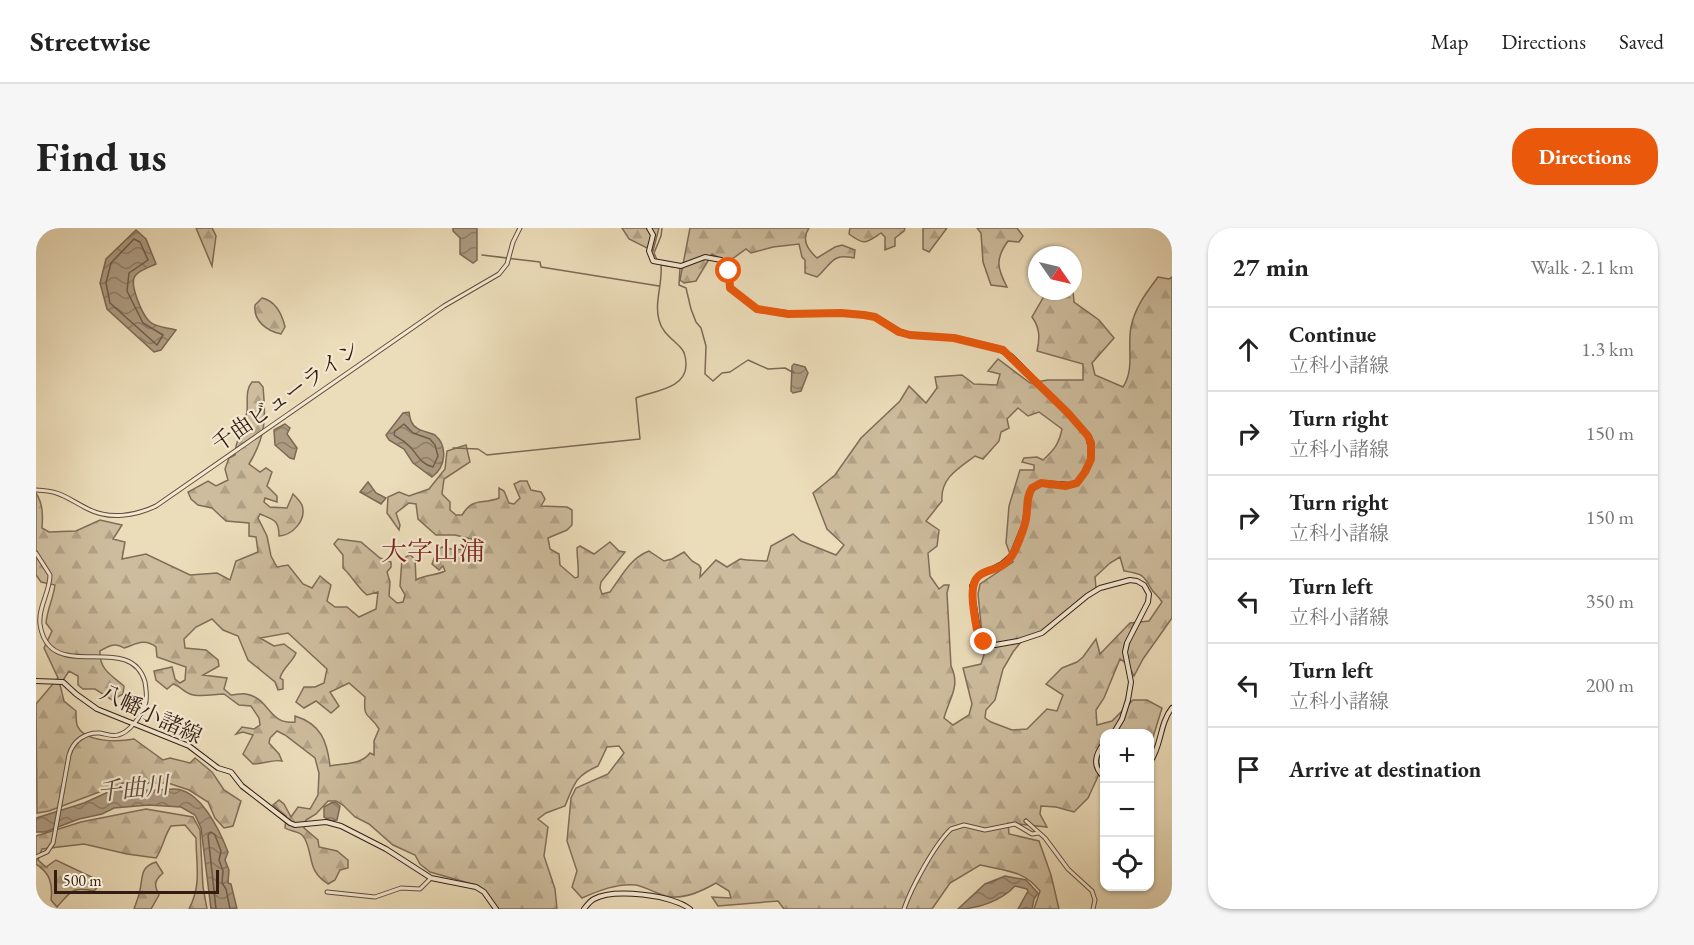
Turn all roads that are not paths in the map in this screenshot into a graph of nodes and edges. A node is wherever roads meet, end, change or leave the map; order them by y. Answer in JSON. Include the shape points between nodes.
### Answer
{"nodes":[{"id":1,"x":520,"y":228,"type":"edge"},
{"id":2,"x":649,"y":228,"type":"edge"},
{"id":3,"x":36,"y":489,"type":"edge"},
{"id":4,"x":36,"y":553,"type":"edge"},
{"id":5,"x":36,"y":681,"type":"edge"},
{"id":6,"x":1172,"y":708,"type":"edge"},
{"id":7,"x":133,"y":723,"type":"junction"},
{"id":8,"x":1116,"y":729,"type":"edge"},
{"id":9,"x":1100,"y":750,"type":"edge"},
{"id":10,"x":1154,"y":755,"type":"edge"},
{"id":11,"x":1100,"y":772,"type":"edge"},
{"id":12,"x":1026,"y":821,"type":"dead end"},
{"id":13,"x":1039,"y":833,"type":"junction"},
{"id":14,"x":36,"y":857,"type":"edge"},
{"id":15,"x":431,"y":878,"type":"junction"},
{"id":16,"x":327,"y":892,"type":"dead end"},
{"id":17,"x":496,"y":909,"type":"edge"},
{"id":18,"x":584,"y":909,"type":"edge"},
{"id":19,"x":690,"y":909,"type":"edge"},
{"id":20,"x":904,"y":909,"type":"edge"},
{"id":21,"x":1094,"y":909,"type":"edge"}],
"edges":[{"from":1,"to":3,"type":"street","name":"千曲ビューライン","via":[[499,274],[444,306],[147,510],[107,514],[62,494]]},
{"from":2,"to":8,"type":"main road","via":[[653,235],[653,261],[681,266],[705,257],[721,260],[729,268],[730,288],[757,309],[788,314],[864,315],[910,335],[954,338],[1003,350],[1068,413],[1091,443],[1091,459],[1085,472],[1072,485],[1041,483],[1032,488],[1014,552],[1006,562],[977,577],[972,594],[979,635],[986,643],[995,645],[1042,633],[1100,588],[1130,580],[1144,585],[1148,602],[1126,647],[1131,682]]},
{"from":4,"to":7,"type":"street","via":[[50,575],[40,617],[45,639],[65,656],[120,658],[134,666],[144,680],[147,694]]},
{"from":5,"to":7,"type":"main road","name":"八幡小諸線","via":[[63,682],[97,709]]},
{"from":6,"to":10,"type":"main road","via":[[1163,722]]},
{"from":7,"to":14,"type":"street","via":[[121,735],[93,733],[76,742],[70,751],[52,848]]},
{"from":7,"to":15,"type":"main road","name":"八幡小諸線","via":[[189,746],[218,768],[231,772],[242,786],[290,823],[326,822],[341,826]]},
{"from":9,"to":11,"type":"main road","via":[[1095,761]]},
{"from":12,"to":13,"type":"street"},
{"from":13,"to":20,"type":"street","via":[[1032,834],[1015,824],[985,830],[964,825],[951,829],[935,850]]},
{"from":13,"to":21,"type":"street","via":[[1092,891]]},
{"from":15,"to":16,"type":"street","via":[[420,889],[401,888],[377,897]]},
{"from":15,"to":17,"type":"main road","name":"八幡小諸線","via":[[477,887]]},
{"from":18,"to":19,"type":"main road","via":[[595,898],[640,893]]}]}
